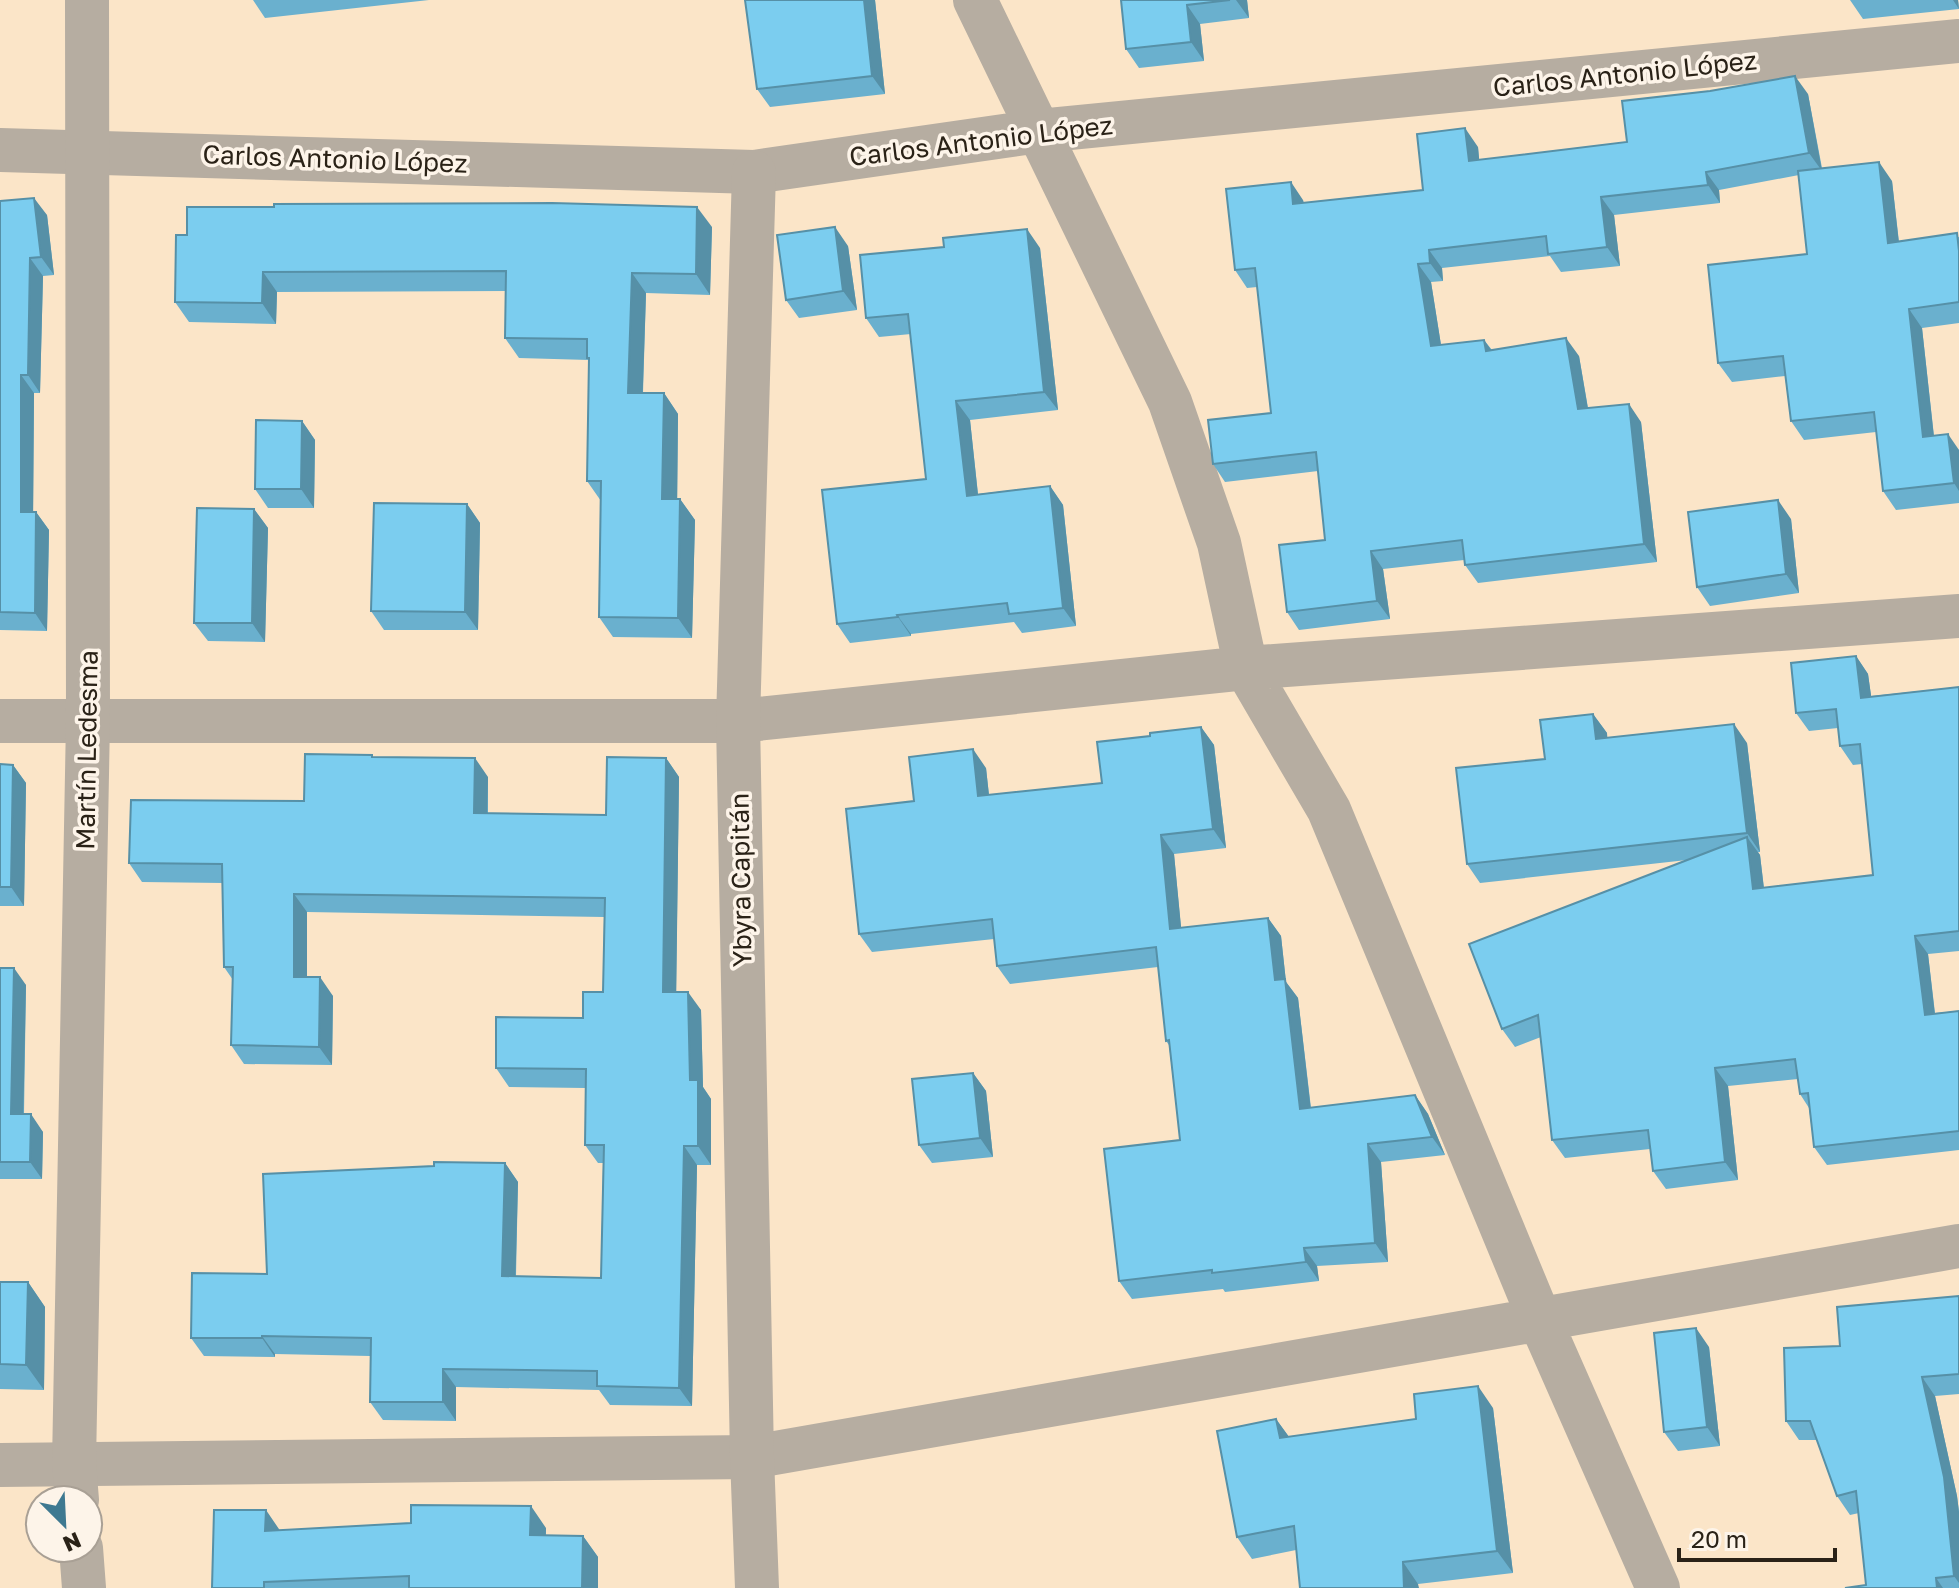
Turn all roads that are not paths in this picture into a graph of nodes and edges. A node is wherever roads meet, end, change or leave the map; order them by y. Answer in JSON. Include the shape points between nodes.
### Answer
{"nodes":[{"id":1,"x":87,"y":0,"type":"edge"},
{"id":2,"x":975,"y":0,"type":"edge"},
{"id":3,"x":1959,"y":41,"type":"edge"},
{"id":4,"x":1039,"y":131,"type":"junction"},
{"id":5,"x":0,"y":150,"type":"edge"},
{"id":6,"x":89,"y":152,"type":"junction"},
{"id":7,"x":754,"y":172,"type":"junction"},
{"id":8,"x":1959,"y":616,"type":"edge"},
{"id":9,"x":1246,"y":668,"type":"junction"},
{"id":10,"x":0,"y":721,"type":"edge"},
{"id":11,"x":88,"y":721,"type":"junction"},
{"id":12,"x":738,"y":721,"type":"junction"},
{"id":13,"x":1959,"y":1246,"type":"edge"},
{"id":14,"x":1540,"y":1320,"type":"junction"},
{"id":15,"x":752,"y":1457,"type":"junction"},
{"id":16,"x":0,"y":1465,"type":"edge"},
{"id":17,"x":75,"y":1482,"type":"edge"},
{"id":18,"x":82,"y":1564,"type":"edge"},
{"id":19,"x":84,"y":1588,"type":"edge"},
{"id":20,"x":757,"y":1588,"type":"edge"},
{"id":21,"x":1658,"y":1588,"type":"edge"}],
"edges":[{"from":1,"to":6,"type":"street","name":"Martín Ledesma"},
{"from":2,"to":4,"type":"street"},
{"from":3,"to":4,"type":"street","name":"Carlos Antonio López"},
{"from":4,"to":7,"type":"street","name":"Carlos Antonio López"},
{"from":4,"to":9,"type":"street","via":[[1170,402],[1219,543]]},
{"from":5,"to":6,"type":"street","name":"Carlos Antonio López"},
{"from":6,"to":7,"type":"street","name":"Carlos Antonio López"},
{"from":6,"to":11,"type":"street","name":"Martín Ledesma"},
{"from":7,"to":12,"type":"street","name":"Ybyra Capitán"},
{"from":8,"to":9,"type":"street"},
{"from":9,"to":12,"type":"street"},
{"from":9,"to":14,"type":"street","via":[[1329,810]]},
{"from":10,"to":11,"type":"street"},
{"from":11,"to":12,"type":"street"},
{"from":11,"to":17,"type":"street","name":"Martín Ledesma"},
{"from":12,"to":15,"type":"street","name":"Ybyra Capitán"},
{"from":13,"to":14,"type":"street"},
{"from":14,"to":15,"type":"street"},
{"from":14,"to":21,"type":"street"},
{"from":15,"to":17,"type":"street"},
{"from":15,"to":20,"type":"street","name":"Ybyra Capitán"},
{"from":16,"to":17,"type":"street"},
{"from":18,"to":19,"type":"street"}]}
